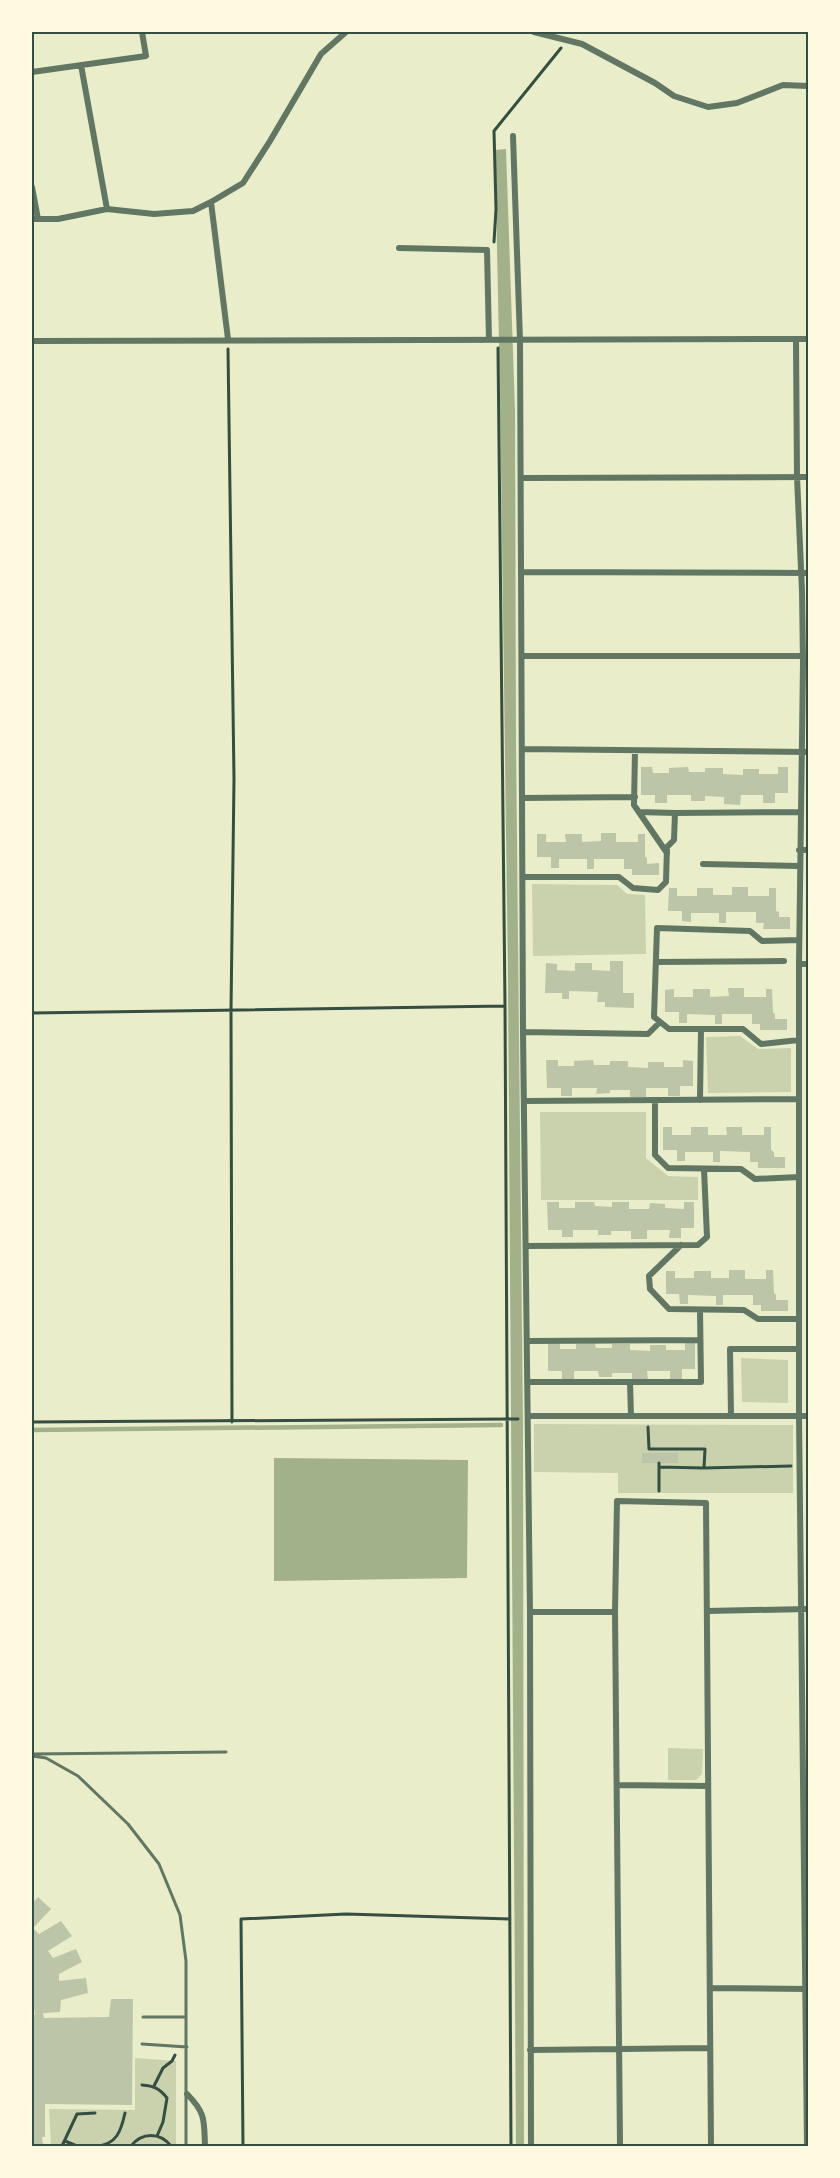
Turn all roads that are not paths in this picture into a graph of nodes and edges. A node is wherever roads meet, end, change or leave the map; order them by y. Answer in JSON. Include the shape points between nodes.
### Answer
{"nodes":[{"id":1,"x":142,"y":32,"type":"edge"},
{"id":2,"x":346,"y":32,"type":"edge"},
{"id":3,"x":534,"y":32,"type":"edge"},
{"id":4,"x":81,"y":64,"type":"junction"},
{"id":5,"x":32,"y":72,"type":"edge"},
{"id":6,"x":808,"y":86,"type":"edge"},
{"id":7,"x":513,"y":136,"type":"dead end"},
{"id":8,"x":32,"y":187,"type":"edge"},
{"id":9,"x":211,"y":202,"type":"junction"},
{"id":10,"x":107,"y":209,"type":"junction"},
{"id":11,"x":35,"y":219,"type":"edge"},
{"id":12,"x":399,"y":248,"type":"dead end"},
{"id":13,"x":228,"y":339,"type":"junction"},
{"id":14,"x":796,"y":339,"type":"junction"},
{"id":15,"x":808,"y":339,"type":"edge"},
{"id":16,"x":489,"y":340,"type":"junction"},
{"id":17,"x":517,"y":340,"type":"junction"},
{"id":18,"x":32,"y":341,"type":"edge"},
{"id":19,"x":796,"y":477,"type":"junction"},
{"id":20,"x":808,"y":477,"type":"edge"},
{"id":21,"x":521,"y":478,"type":"junction"},
{"id":22,"x":521,"y":572,"type":"junction"},
{"id":23,"x":801,"y":573,"type":"junction"},
{"id":24,"x":808,"y":573,"type":"edge"},
{"id":25,"x":522,"y":657,"type":"junction"},
{"id":26,"x":804,"y":661,"type":"edge"},
{"id":27,"x":522,"y":749,"type":"junction"},
{"id":28,"x":635,"y":751,"type":"junction"},
{"id":29,"x":801,"y":751,"type":"junction"},
{"id":30,"x":808,"y":752,"type":"edge"},
{"id":31,"x":635,"y":797,"type":"junction"},
{"id":32,"x":522,"y":798,"type":"junction"},
{"id":33,"x":639,"y":812,"type":"junction"},
{"id":34,"x":675,"y":813,"type":"junction"},
{"id":35,"x":799,"y":815,"type":"junction"},
{"id":36,"x":808,"y":818,"type":"edge"},
{"id":37,"x":799,"y":850,"type":"junction"},
{"id":38,"x":808,"y":850,"type":"edge"},
{"id":39,"x":667,"y":854,"type":"junction"},
{"id":40,"x":703,"y":864,"type":"dead end"},
{"id":41,"x":799,"y":866,"type":"junction"},
{"id":42,"x":523,"y":877,"type":"junction"},
{"id":43,"x":799,"y":918,"type":"junction"},
{"id":44,"x":808,"y":918,"type":"edge"},
{"id":45,"x":799,"y":940,"type":"junction"},
{"id":46,"x":656,"y":962,"type":"junction"},
{"id":47,"x":784,"y":962,"type":"dead end"},
{"id":48,"x":799,"y":964,"type":"junction"},
{"id":49,"x":808,"y":964,"type":"edge"},
{"id":50,"x":660,"y":1022,"type":"junction"},
{"id":51,"x":700,"y":1029,"type":"junction"},
{"id":52,"x":523,"y":1032,"type":"junction"},
{"id":53,"x":799,"y":1040,"type":"junction"},
{"id":54,"x":799,"y":1078,"type":"junction"},
{"id":55,"x":808,"y":1078,"type":"edge"},
{"id":56,"x":799,"y":1099,"type":"junction"},
{"id":57,"x":655,"y":1100,"type":"junction"},
{"id":58,"x":700,"y":1100,"type":"junction"},
{"id":59,"x":526,"y":1101,"type":"junction"},
{"id":60,"x":704,"y":1168,"type":"junction"},
{"id":61,"x":799,"y":1179,"type":"junction"},
{"id":62,"x":808,"y":1182,"type":"edge"},
{"id":63,"x":681,"y":1245,"type":"junction"},
{"id":64,"x":527,"y":1246,"type":"junction"},
{"id":65,"x":799,"y":1279,"type":"junction"},
{"id":66,"x":808,"y":1279,"type":"edge"},
{"id":67,"x":700,"y":1310,"type":"junction"},
{"id":68,"x":799,"y":1319,"type":"junction"},
{"id":69,"x":700,"y":1340,"type":"junction"},
{"id":70,"x":528,"y":1341,"type":"junction"},
{"id":71,"x":799,"y":1349,"type":"junction"},
{"id":72,"x":528,"y":1382,"type":"junction"},
{"id":73,"x":630,"y":1382,"type":"junction"},
{"id":74,"x":528,"y":1416,"type":"junction"},
{"id":75,"x":631,"y":1416,"type":"junction"},
{"id":76,"x":731,"y":1416,"type":"junction"},
{"id":77,"x":799,"y":1416,"type":"junction"},
{"id":78,"x":808,"y":1416,"type":"edge"},
{"id":79,"x":800,"y":1508,"type":"junction"},
{"id":80,"x":808,"y":1508,"type":"edge"},
{"id":81,"x":805,"y":1609,"type":"edge"},
{"id":82,"x":707,"y":1611,"type":"junction"},
{"id":83,"x":530,"y":1612,"type":"junction"},
{"id":84,"x":615,"y":1612,"type":"junction"},
{"id":85,"x":226,"y":1752,"type":"dead end"},
{"id":86,"x":32,"y":1755,"type":"edge"},
{"id":87,"x":617,"y":1785,"type":"junction"},
{"id":88,"x":708,"y":1786,"type":"junction"},
{"id":89,"x":710,"y":1988,"type":"junction"},
{"id":90,"x":807,"y":1989,"type":"edge"},
{"id":91,"x":143,"y":2017,"type":"dead end"},
{"id":92,"x":186,"y":2017,"type":"junction"},
{"id":93,"x":142,"y":2044,"type":"dead end"},
{"id":94,"x":187,"y":2048,"type":"junction"},
{"id":95,"x":620,"y":2048,"type":"junction"},
{"id":96,"x":709,"y":2048,"type":"junction"},
{"id":97,"x":530,"y":2050,"type":"junction"},
{"id":98,"x":187,"y":2094,"type":"junction"},
{"id":99,"x":186,"y":2146,"type":"edge"},
{"id":100,"x":205,"y":2146,"type":"edge"},
{"id":101,"x":531,"y":2146,"type":"edge"},
{"id":102,"x":620,"y":2146,"type":"edge"},
{"id":103,"x":711,"y":2146,"type":"edge"},
{"id":104,"x":807,"y":2146,"type":"edge"}],
"edges":[{"from":1,"to":4,"type":"street","via":[[146,56]]},
{"from":2,"to":9,"type":"street","via":[[321,54],[243,183]]},
{"from":3,"to":6,"type":"street","via":[[582,44],[674,96],[708,107],[737,103],[783,85]]},
{"from":4,"to":5,"type":"street"},
{"from":4,"to":10,"type":"street"},
{"from":7,"to":17,"type":"street"},
{"from":8,"to":11,"type":"street"},
{"from":9,"to":10,"type":"street","via":[[193,211],[154,214]]},
{"from":9,"to":13,"type":"street"},
{"from":10,"to":11,"type":"street","via":[[58,219]]},
{"from":12,"to":16,"type":"street","via":[[487,250]]},
{"from":13,"to":16,"type":"street"},
{"from":13,"to":18,"type":"street"},
{"from":14,"to":15,"type":"street"},
{"from":14,"to":17,"type":"street"},
{"from":14,"to":19,"type":"street"},
{"from":16,"to":17,"type":"street"},
{"from":17,"to":21,"type":"street"},
{"from":19,"to":20,"type":"street"},
{"from":19,"to":21,"type":"street"},
{"from":19,"to":23,"type":"street"},
{"from":21,"to":22,"type":"street"},
{"from":22,"to":23,"type":"street"},
{"from":22,"to":25,"type":"street"},
{"from":23,"to":24,"type":"street"},
{"from":23,"to":26,"type":"street"},
{"from":25,"to":26,"type":"street"},
{"from":25,"to":27,"type":"street"},
{"from":26,"to":29,"type":"street"},
{"from":27,"to":28,"type":"street"},
{"from":27,"to":32,"type":"street"},
{"from":28,"to":29,"type":"street"},
{"from":28,"to":31,"type":"street"},
{"from":29,"to":30,"type":"street"},
{"from":29,"to":35,"type":"street"},
{"from":31,"to":32,"type":"street"},
{"from":31,"to":33,"type":"street","via":[[634,805]]},
{"from":32,"to":42,"type":"street"},
{"from":33,"to":34,"type":"street"},
{"from":33,"to":39,"type":"street"},
{"from":34,"to":35,"type":"street"},
{"from":34,"to":39,"type":"street","via":[[674,840]]},
{"from":35,"to":36,"type":"street"},
{"from":35,"to":37,"type":"street"},
{"from":37,"to":38,"type":"street"},
{"from":37,"to":41,"type":"street"},
{"from":39,"to":42,"type":"street","via":[[666,882],[657,890],[633,888],[619,877]]},
{"from":40,"to":41,"type":"street"},
{"from":41,"to":43,"type":"street"},
{"from":42,"to":52,"type":"street"},
{"from":43,"to":44,"type":"street"},
{"from":43,"to":45,"type":"street"},
{"from":45,"to":46,"type":"street","via":[[762,941],[750,930],[657,928]]},
{"from":45,"to":48,"type":"street"},
{"from":46,"to":47,"type":"street"},
{"from":46,"to":50,"type":"street","via":[[654,1017]]},
{"from":48,"to":49,"type":"street"},
{"from":48,"to":53,"type":"street"},
{"from":50,"to":51,"type":"street","via":[[669,1029]]},
{"from":50,"to":52,"type":"street","via":[[648,1034]]},
{"from":51,"to":53,"type":"street","via":[[743,1029],[761,1044]]},
{"from":51,"to":58,"type":"street"},
{"from":52,"to":59,"type":"street"},
{"from":53,"to":54,"type":"street"},
{"from":54,"to":55,"type":"street"},
{"from":54,"to":56,"type":"street"},
{"from":56,"to":58,"type":"street"},
{"from":56,"to":61,"type":"street"},
{"from":57,"to":58,"type":"street"},
{"from":57,"to":59,"type":"street"},
{"from":57,"to":60,"type":"street","via":[[655,1155],[668,1168]]},
{"from":59,"to":64,"type":"street"},
{"from":60,"to":61,"type":"street","via":[[741,1169],[755,1179]]},
{"from":60,"to":63,"type":"street","via":[[708,1237],[698,1245]]},
{"from":61,"to":62,"type":"street"},
{"from":61,"to":65,"type":"street"},
{"from":63,"to":64,"type":"street"},
{"from":63,"to":67,"type":"street","via":[[649,1276],[650,1289],[669,1310]]},
{"from":64,"to":70,"type":"street"},
{"from":65,"to":66,"type":"street"},
{"from":65,"to":68,"type":"street"},
{"from":67,"to":68,"type":"street","via":[[744,1310],[758,1319]]},
{"from":67,"to":69,"type":"street"},
{"from":68,"to":71,"type":"street"},
{"from":69,"to":70,"type":"street"},
{"from":69,"to":73,"type":"street","via":[[701,1382]]},
{"from":70,"to":72,"type":"street"},
{"from":71,"to":76,"type":"street","via":[[730,1349]]},
{"from":71,"to":77,"type":"street"},
{"from":72,"to":73,"type":"street"},
{"from":72,"to":74,"type":"street"},
{"from":73,"to":75,"type":"street"},
{"from":74,"to":75,"type":"street"},
{"from":74,"to":83,"type":"street"},
{"from":75,"to":76,"type":"street"},
{"from":76,"to":77,"type":"street"},
{"from":77,"to":78,"type":"street"},
{"from":77,"to":79,"type":"street"},
{"from":79,"to":80,"type":"street"},
{"from":79,"to":81,"type":"street"},
{"from":81,"to":82,"type":"street"},
{"from":81,"to":90,"type":"street"},
{"from":82,"to":84,"type":"street","via":[[706,1503],[617,1501]]},
{"from":82,"to":88,"type":"street"},
{"from":83,"to":84,"type":"street"},
{"from":83,"to":97,"type":"street"},
{"from":84,"to":87,"type":"street"},
{"from":85,"to":86,"type":"lane"},
{"from":86,"to":92,"type":"lane","via":[[46,1758],[78,1776],[128,1824],[159,1864],[180,1915],[186,1961]]},
{"from":87,"to":88,"type":"street"},
{"from":87,"to":95,"type":"street"},
{"from":88,"to":89,"type":"street"},
{"from":89,"to":90,"type":"street"},
{"from":89,"to":96,"type":"street"},
{"from":90,"to":104,"type":"street"},
{"from":91,"to":92,"type":"lane"},
{"from":92,"to":94,"type":"lane"},
{"from":93,"to":94,"type":"lane"},
{"from":94,"to":98,"type":"lane"},
{"from":95,"to":96,"type":"street"},
{"from":95,"to":97,"type":"street"},
{"from":95,"to":102,"type":"street"},
{"from":96,"to":103,"type":"street"},
{"from":97,"to":101,"type":"street"},
{"from":98,"to":99,"type":"lane"},
{"from":98,"to":100,"type":"street","via":[[200,2107]]}]}
